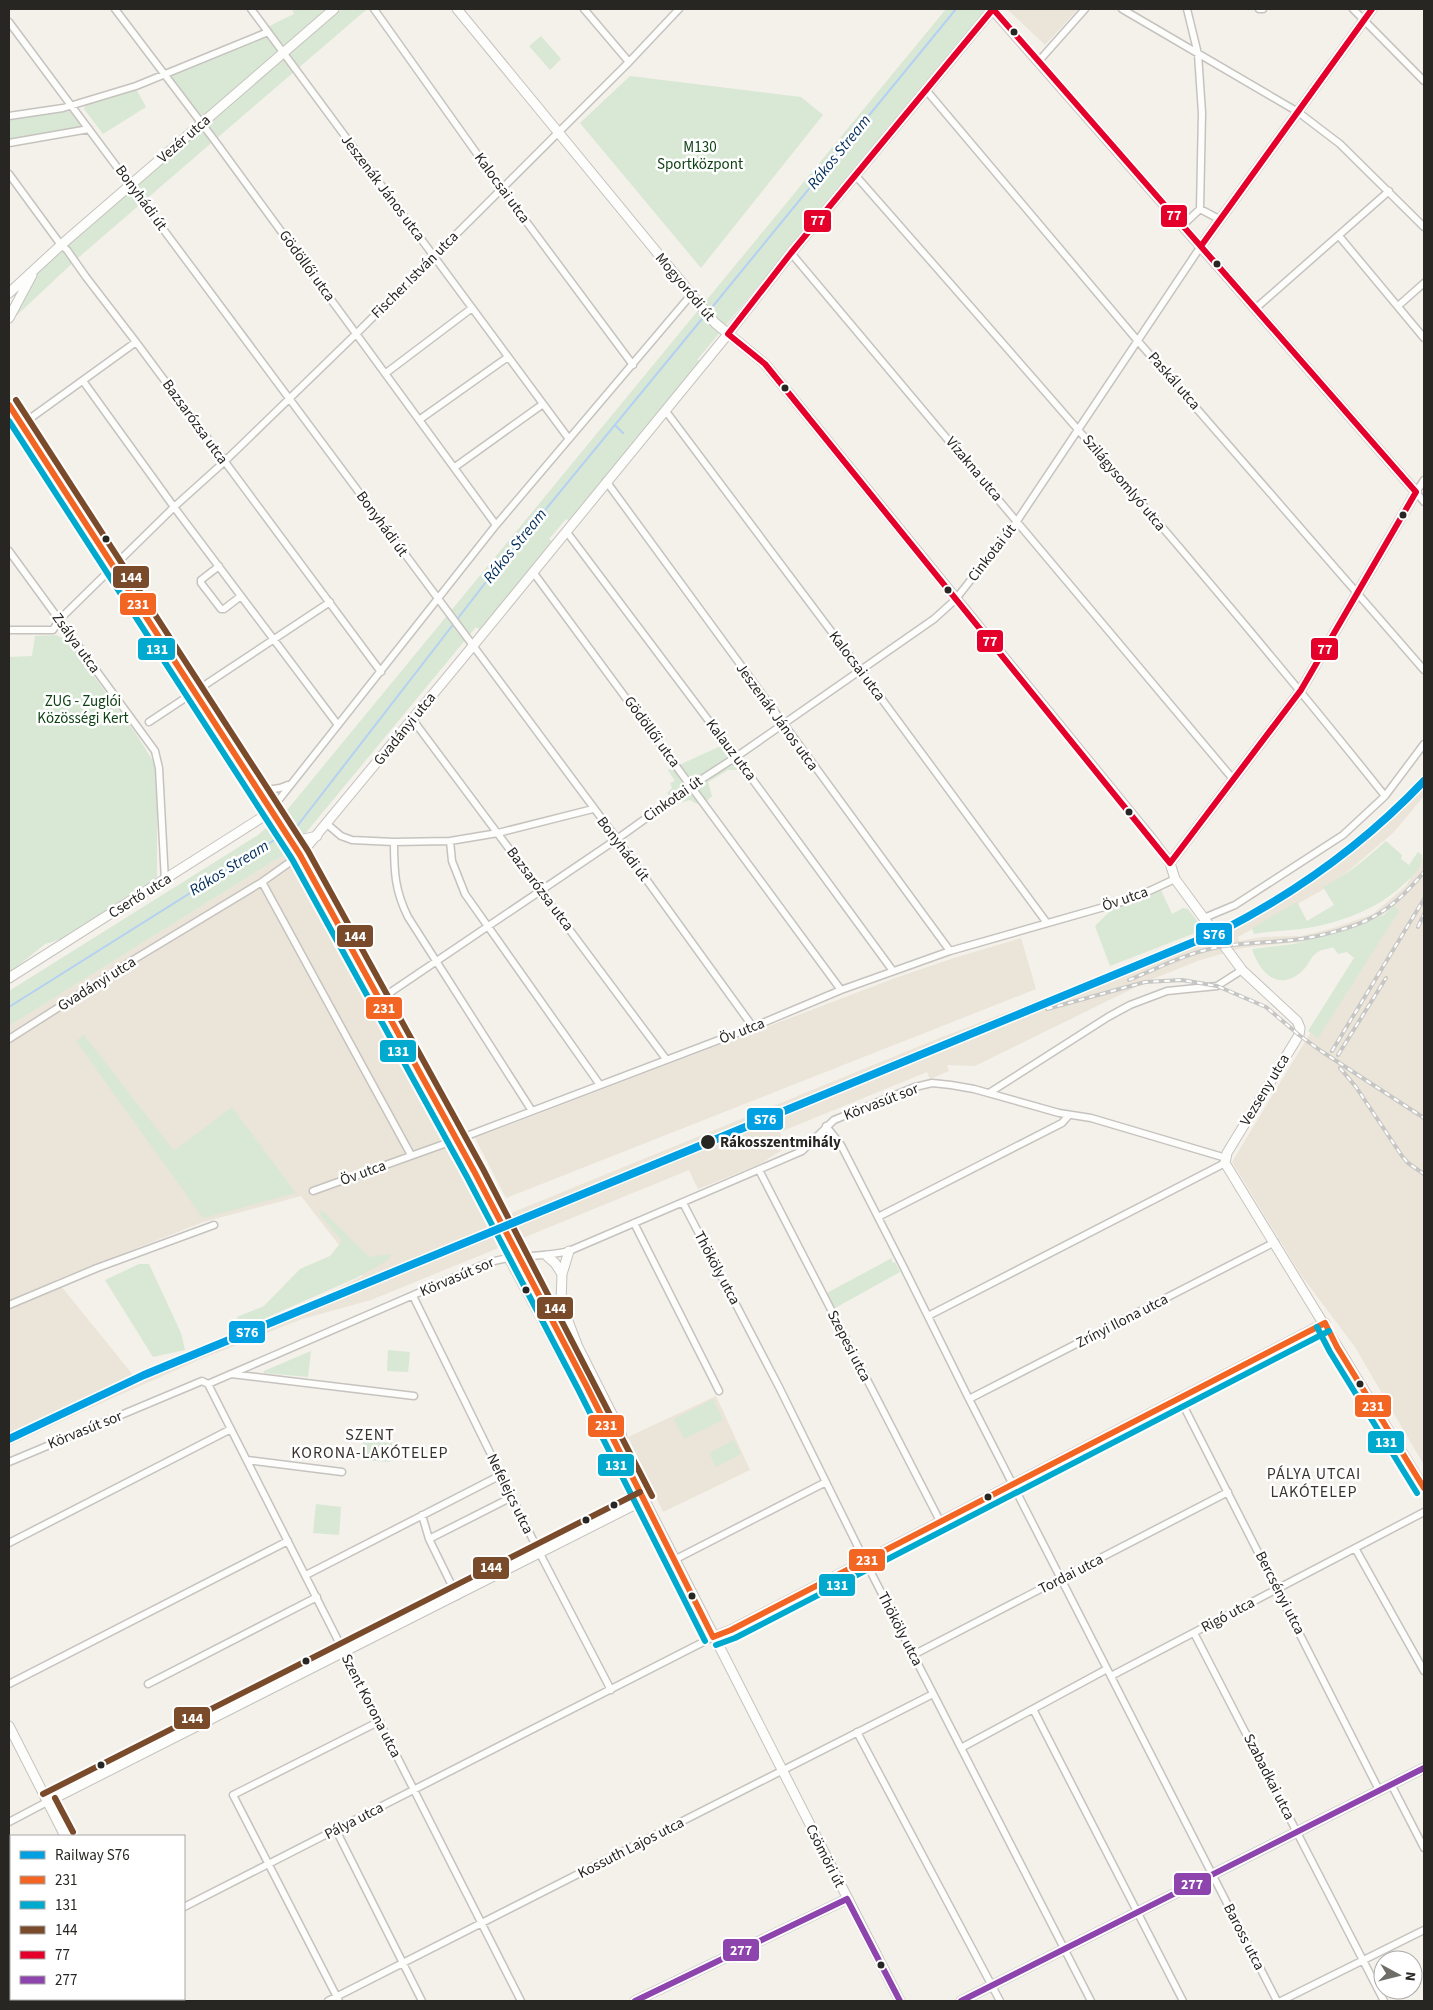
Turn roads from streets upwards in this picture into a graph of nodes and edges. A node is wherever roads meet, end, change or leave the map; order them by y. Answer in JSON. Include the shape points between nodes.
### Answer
{"nodes":[{"id":1,"x":114,"y":9,"type":"edge"},
{"id":2,"x":251,"y":9,"type":"edge"},
{"id":3,"x":334,"y":9,"type":"edge"},
{"id":4,"x":374,"y":9,"type":"edge"},
{"id":5,"x":457,"y":9,"type":"edge"},
{"id":6,"x":584,"y":9,"type":"edge"},
{"id":7,"x":679,"y":9,"type":"edge"},
{"id":8,"x":993,"y":9,"type":"edge"},
{"id":9,"x":1085,"y":9,"type":"edge"},
{"id":10,"x":1122,"y":9,"type":"edge"},
{"id":11,"x":1187,"y":9,"type":"edge"},
{"id":12,"x":1258,"y":9,"type":"edge"},
{"id":13,"x":1264,"y":9,"type":"edge"},
{"id":14,"x":1353,"y":9,"type":"edge"},
{"id":15,"x":1372,"y":9,"type":"edge"},
{"id":16,"x":1364,"y":20,"type":"junction"},
{"id":17,"x":9,"y":22,"type":"edge"},
{"id":18,"x":268,"y":32,"type":"junction"},
{"id":19,"x":283,"y":52,"type":"junction"},
{"id":20,"x":1198,"y":54,"type":"junction"},
{"id":21,"x":630,"y":62,"type":"junction"},
{"id":22,"x":1038,"y":62,"type":"junction"},
{"id":23,"x":164,"y":74,"type":"junction"},
{"id":24,"x":1424,"y":81,"type":"edge"},
{"id":25,"x":926,"y":90,"type":"junction"},
{"id":26,"x":71,"y":106,"type":"junction"},
{"id":27,"x":1298,"y":112,"type":"junction"},
{"id":28,"x":9,"y":116,"type":"edge"},
{"id":29,"x":202,"y":123,"type":"junction"},
{"id":30,"x":89,"y":129,"type":"junction"},
{"id":31,"x":558,"y":132,"type":"junction"},
{"id":32,"x":9,"y":143,"type":"edge"},
{"id":33,"x":9,"y":174,"type":"edge"},
{"id":34,"x":856,"y":176,"type":"junction"},
{"id":35,"x":131,"y":185,"type":"junction"},
{"id":36,"x":502,"y":189,"type":"junction"},
{"id":37,"x":1389,"y":191,"type":"junction"},
{"id":38,"x":1200,"y":209,"type":"junction"},
{"id":39,"x":1219,"y":218,"type":"junction"},
{"id":40,"x":1183,"y":225,"type":"junction"},
{"id":41,"x":1424,"y":227,"type":"edge"},
{"id":42,"x":1339,"y":236,"type":"junction"},
{"id":43,"x":61,"y":246,"type":"junction"},
{"id":44,"x":1201,"y":246,"type":"junction"},
{"id":45,"x":791,"y":253,"type":"junction"},
{"id":46,"x":434,"y":256,"type":"junction"},
{"id":47,"x":34,"y":270,"type":"junction"},
{"id":48,"x":1424,"y":283,"type":"edge"},
{"id":49,"x":9,"y":294,"type":"edge"},
{"id":50,"x":691,"y":294,"type":"junction"},
{"id":51,"x":17,"y":303,"type":"junction"},
{"id":52,"x":1398,"y":306,"type":"junction"},
{"id":53,"x":472,"y":308,"type":"junction"},
{"id":54,"x":1256,"y":308,"type":"junction"},
{"id":55,"x":9,"y":318,"type":"edge"},
{"id":56,"x":357,"y":333,"type":"junction"},
{"id":57,"x":728,"y":334,"type":"junction"},
{"id":58,"x":1424,"y":338,"type":"edge"},
{"id":59,"x":1138,"y":340,"type":"junction"},
{"id":60,"x":136,"y":342,"type":"junction"},
{"id":61,"x":508,"y":357,"type":"junction"},
{"id":62,"x":633,"y":364,"type":"junction"},
{"id":63,"x":386,"y":373,"type":"junction"},
{"id":64,"x":83,"y":381,"type":"junction"},
{"id":65,"x":289,"y":398,"type":"junction"},
{"id":66,"x":543,"y":404,"type":"junction"},
{"id":67,"x":9,"y":406,"type":"edge"},
{"id":68,"x":665,"y":410,"type":"junction"},
{"id":69,"x":419,"y":420,"type":"junction"},
{"id":70,"x":21,"y":425,"type":"junction"},
{"id":71,"x":1078,"y":429,"type":"junction"},
{"id":72,"x":569,"y":439,"type":"junction"},
{"id":73,"x":224,"y":462,"type":"junction"},
{"id":74,"x":455,"y":468,"type":"junction"},
{"id":75,"x":1424,"y":480,"type":"edge"},
{"id":76,"x":606,"y":481,"type":"junction"},
{"id":77,"x":1416,"y":492,"type":"junction"},
{"id":78,"x":1424,"y":502,"type":"edge"},
{"id":79,"x":174,"y":508,"type":"junction"},
{"id":80,"x":1017,"y":521,"type":"junction"},
{"id":81,"x":496,"y":526,"type":"junction"},
{"id":82,"x":566,"y":531,"type":"junction"},
{"id":83,"x":9,"y":552,"type":"edge"},
{"id":84,"x":219,"y":566,"type":"junction"},
{"id":85,"x":114,"y":567,"type":"junction"},
{"id":86,"x":533,"y":572,"type":"junction"},
{"id":87,"x":1357,"y":594,"type":"junction"},
{"id":88,"x":241,"y":596,"type":"junction"},
{"id":89,"x":438,"y":600,"type":"junction"},
{"id":90,"x":955,"y":600,"type":"junction"},
{"id":91,"x":330,"y":602,"type":"junction"},
{"id":92,"x":60,"y":620,"type":"junction"},
{"id":93,"x":9,"y":630,"type":"edge"},
{"id":94,"x":273,"y":640,"type":"junction"},
{"id":95,"x":472,"y":647,"type":"junction"},
{"id":96,"x":1424,"y":670,"type":"edge"},
{"id":97,"x":861,"y":671,"type":"junction"},
{"id":98,"x":381,"y":672,"type":"junction"},
{"id":99,"x":1301,"y":690,"type":"junction"},
{"id":100,"x":195,"y":693,"type":"junction"},
{"id":101,"x":413,"y":720,"type":"junction"},
{"id":102,"x":149,"y":722,"type":"dead end"},
{"id":103,"x":338,"y":725,"type":"junction"},
{"id":104,"x":783,"y":725,"type":"junction"},
{"id":105,"x":1424,"y":744,"type":"edge"},
{"id":106,"x":736,"y":758,"type":"junction"},
{"id":107,"x":1233,"y":779,"type":"junction"},
{"id":108,"x":289,"y":784,"type":"junction"},
{"id":109,"x":691,"y":786,"type":"junction"},
{"id":110,"x":258,"y":791,"type":"junction"},
{"id":111,"x":1385,"y":796,"type":"junction"},
{"id":112,"x":593,"y":809,"type":"junction"},
{"id":113,"x":270,"y":811,"type":"junction"},
{"id":114,"x":327,"y":824,"type":"junction"},
{"id":115,"x":498,"y":833,"type":"junction"},
{"id":116,"x":318,"y":835,"type":"junction"},
{"id":117,"x":288,"y":837,"type":"junction"},
{"id":118,"x":617,"y":839,"type":"junction"},
{"id":119,"x":450,"y":841,"type":"junction"},
{"id":120,"x":394,"y":842,"type":"junction"},
{"id":121,"x":300,"y":855,"type":"junction"},
{"id":122,"x":1170,"y":863,"type":"junction"},
{"id":123,"x":1175,"y":879,"type":"junction"},
{"id":124,"x":165,"y":880,"type":"junction"},
{"id":125,"x":262,"y":882,"type":"junction"},
{"id":126,"x":541,"y":891,"type":"junction"},
{"id":127,"x":1204,"y":918,"type":"junction"},
{"id":128,"x":1047,"y":924,"type":"junction"},
{"id":129,"x":489,"y":927,"type":"junction"},
{"id":130,"x":950,"y":951,"type":"junction"},
{"id":131,"x":437,"y":961,"type":"junction"},
{"id":132,"x":1242,"y":970,"type":"junction"},
{"id":133,"x":893,"y":971,"type":"junction"},
{"id":134,"x":9,"y":978,"type":"edge"},
{"id":135,"x":841,"y":990,"type":"junction"},
{"id":136,"x":385,"y":996,"type":"junction"},
{"id":137,"x":1297,"y":1021,"type":"joint"},
{"id":138,"x":753,"y":1027,"type":"junction"},
{"id":139,"x":9,"y":1039,"type":"edge"},
{"id":140,"x":666,"y":1059,"type":"junction"},
{"id":141,"x":600,"y":1084,"type":"junction"},
{"id":142,"x":989,"y":1093,"type":"junction"},
{"id":143,"x":532,"y":1110,"type":"junction"},
{"id":144,"x":1069,"y":1115,"type":"junction"},
{"id":145,"x":826,"y":1126,"type":"junction"},
{"id":146,"x":464,"y":1138,"type":"junction"},
{"id":147,"x":411,"y":1156,"type":"junction"},
{"id":148,"x":1226,"y":1160,"type":"junction"},
{"id":149,"x":759,"y":1170,"type":"junction"},
{"id":150,"x":313,"y":1191,"type":"dead end"},
{"id":151,"x":683,"y":1203,"type":"junction"},
{"id":152,"x":878,"y":1217,"type":"junction"},
{"id":153,"x":634,"y":1223,"type":"junction"},
{"id":154,"x":214,"y":1225,"type":"dead end"},
{"id":155,"x":1275,"y":1242,"type":"junction"},
{"id":156,"x":569,"y":1251,"type":"junction"},
{"id":157,"x":547,"y":1256,"type":"junction"},
{"id":158,"x":509,"y":1258,"type":"junction"},
{"id":159,"x":562,"y":1274,"type":"junction"},
{"id":160,"x":413,"y":1296,"type":"junction"},
{"id":161,"x":9,"y":1304,"type":"edge"},
{"id":162,"x":928,"y":1316,"type":"junction"},
{"id":163,"x":1325,"y":1323,"type":"junction"},
{"id":164,"x":231,"y":1374,"type":"junction"},
{"id":165,"x":208,"y":1384,"type":"junction"},
{"id":166,"x":719,"y":1391,"type":"dead end"},
{"id":167,"x":414,"y":1396,"type":"dead end"},
{"id":168,"x":1179,"y":1397,"type":"junction"},
{"id":169,"x":969,"y":1399,"type":"junction"},
{"id":170,"x":231,"y":1429,"type":"junction"},
{"id":171,"x":247,"y":1460,"type":"junction"},
{"id":172,"x":9,"y":1462,"type":"edge"},
{"id":173,"x":342,"y":1472,"type":"dead end"},
{"id":174,"x":501,"y":1475,"type":"junction"},
{"id":175,"x":633,"y":1478,"type":"junction"},
{"id":176,"x":826,"y":1482,"type":"junction"},
{"id":177,"x":1013,"y":1483,"type":"junction"},
{"id":178,"x":1424,"y":1488,"type":"edge"},
{"id":179,"x":1228,"y":1492,"type":"junction"},
{"id":180,"x":512,"y":1498,"type":"junction"},
{"id":181,"x":644,"y":1500,"type":"junction"},
{"id":182,"x":1424,"y":1512,"type":"edge"},
{"id":183,"x":422,"y":1515,"type":"junction"},
{"id":184,"x":940,"y":1521,"type":"junction"},
{"id":185,"x":429,"y":1539,"type":"junction"},
{"id":186,"x":288,"y":1541,"type":"junction"},
{"id":187,"x":9,"y":1543,"type":"edge"},
{"id":188,"x":1356,"y":1548,"type":"junction"},
{"id":189,"x":540,"y":1553,"type":"junction"},
{"id":190,"x":674,"y":1560,"type":"junction"},
{"id":191,"x":865,"y":1560,"type":"junction"},
{"id":192,"x":306,"y":1575,"type":"junction"},
{"id":193,"x":1062,"y":1579,"type":"junction"},
{"id":194,"x":1278,"y":1588,"type":"junction"},
{"id":195,"x":457,"y":1596,"type":"junction"},
{"id":196,"x":317,"y":1597,"type":"junction"},
{"id":197,"x":1194,"y":1633,"type":"junction"},
{"id":198,"x":713,"y":1637,"type":"junction"},
{"id":199,"x":344,"y":1653,"type":"junction"},
{"id":200,"x":913,"y":1655,"type":"junction"},
{"id":201,"x":1107,"y":1669,"type":"junction"},
{"id":202,"x":1424,"y":1671,"type":"edge"},
{"id":203,"x":1111,"y":1676,"type":"junction"},
{"id":204,"x":9,"y":1684,"type":"edge"},
{"id":205,"x":148,"y":1684,"type":"dead end"},
{"id":206,"x":611,"y":1690,"type":"junction"},
{"id":207,"x":933,"y":1694,"type":"junction"},
{"id":208,"x":1033,"y":1709,"type":"junction"},
{"id":209,"x":380,"y":1721,"type":"junction"},
{"id":210,"x":9,"y":1726,"type":"edge"},
{"id":211,"x":857,"y":1732,"type":"junction"},
{"id":212,"x":961,"y":1748,"type":"junction"},
{"id":213,"x":1424,"y":1768,"type":"edge"},
{"id":214,"x":781,"y":1771,"type":"junction"},
{"id":215,"x":1391,"y":1784,"type":"junction"},
{"id":216,"x":414,"y":1790,"type":"junction"},
{"id":217,"x":1379,"y":1790,"type":"junction"},
{"id":218,"x":47,"y":1802,"type":"junction"},
{"id":219,"x":9,"y":1822,"type":"edge"},
{"id":220,"x":336,"y":1830,"type":"junction"},
{"id":221,"x":1297,"y":1832,"type":"junction"},
{"id":222,"x":64,"y":1835,"type":"edge"},
{"id":223,"x":1424,"y":1848,"type":"edge"},
{"id":224,"x":268,"y":1864,"type":"junction"},
{"id":225,"x":1212,"y":1875,"type":"junction"},
{"id":226,"x":847,"y":1899,"type":"junction"},
{"id":227,"x":185,"y":1906,"type":"edge"},
{"id":228,"x":1138,"y":1912,"type":"junction"},
{"id":229,"x":481,"y":1924,"type":"junction"},
{"id":230,"x":1424,"y":1930,"type":"edge"},
{"id":231,"x":1064,"y":1949,"type":"junction"},
{"id":232,"x":1363,"y":1960,"type":"junction"},
{"id":233,"x":403,"y":1963,"type":"junction"},
{"id":234,"x":992,"y":1986,"type":"junction"},
{"id":235,"x":338,"y":1999,"type":"edge"},
{"id":236,"x":328,"y":2001,"type":"edge"},
{"id":237,"x":422,"y":2001,"type":"edge"},
{"id":238,"x":521,"y":2001,"type":"edge"},
{"id":239,"x":635,"y":2001,"type":"edge"},
{"id":240,"x":900,"y":2001,"type":"edge"},
{"id":241,"x":961,"y":2001,"type":"edge"},
{"id":242,"x":1000,"y":2001,"type":"edge"},
{"id":243,"x":1091,"y":2001,"type":"edge"},
{"id":244,"x":1183,"y":2001,"type":"edge"},
{"id":245,"x":1277,"y":2001,"type":"edge"},
{"id":246,"x":1281,"y":2001,"type":"edge"},
{"id":247,"x":1384,"y":2001,"type":"edge"}],
"edges":[{"from":1,"to":23,"type":"street","name":"Gödöllői utca"},
{"from":2,"to":18,"type":"street","name":"Jeszenák János utca"},
{"from":3,"to":19,"type":"street","name":"Vezér utca"},
{"from":4,"to":36,"type":"street","name":"Kalocsai utca"},
{"from":5,"to":31,"type":"street","name":"Mogyoródi út"},
{"from":6,"to":21,"type":"street"},
{"from":7,"to":21,"type":"street","name":"Fischer István utca"},
{"from":8,"to":22,"type":"street"},
{"from":8,"to":25,"type":"street","name":"Gvadányi utca"},
{"from":9,"to":22,"type":"street"},
{"from":10,"to":20,"type":"street"},
{"from":11,"to":20,"type":"street"},
{"from":12,"to":13,"type":"street"},
{"from":14,"to":16,"type":"street"},
{"from":15,"to":16,"type":"street","name":"Cinkotai út"},
{"from":16,"to":24,"type":"street"},
{"from":16,"to":27,"type":"street","name":"Cinkotai út"},
{"from":17,"to":26,"type":"street","name":"Bonyhádi út"},
{"from":18,"to":19,"type":"street","name":"Jeszenák János utca"},
{"from":18,"to":23,"type":"street"},
{"from":19,"to":29,"type":"street","name":"Vezér utca"},
{"from":19,"to":46,"type":"street","name":"Jeszenák János utca"},
{"from":20,"to":27,"type":"street"},
{"from":20,"to":38,"type":"street","via":[[1202,113]]},
{"from":21,"to":31,"type":"street","name":"Fischer István utca"},
{"from":22,"to":40,"type":"street"},
{"from":23,"to":26,"type":"street"},
{"from":23,"to":29,"type":"street","name":"Gödöllői utca"},
{"from":25,"to":34,"type":"street","name":"Gvadányi utca"},
{"from":25,"to":59,"type":"street","name":"Paskál utca"},
{"from":26,"to":28,"type":"street"},
{"from":26,"to":30,"type":"street","name":"Bonyhádi út"},
{"from":27,"to":37,"type":"street","via":[[1340,144]]},
{"from":27,"to":39,"type":"street","name":"Cinkotai út"},
{"from":29,"to":35,"type":"street","name":"Vezér utca"},
{"from":29,"to":56,"type":"street","name":"Gödöllői utca"},
{"from":30,"to":32,"type":"street"},
{"from":30,"to":35,"type":"street","name":"Bonyhádi út"},
{"from":31,"to":36,"type":"street","name":"Fischer István utca"},
{"from":31,"to":50,"type":"street","name":"Mogyoródi út"},
{"from":33,"to":43,"type":"street","name":"Bazsarózsa utca"},
{"from":34,"to":45,"type":"street","name":"Gvadányi utca"},
{"from":34,"to":71,"type":"street","name":"Szilágysomlyó utca"},
{"from":35,"to":43,"type":"street","name":"Vezér utca"},
{"from":35,"to":65,"type":"street","name":"Bonyhádi út"},
{"from":36,"to":46,"type":"street","name":"Fischer István utca"},
{"from":36,"to":62,"type":"street","name":"Kalocsai utca"},
{"from":37,"to":41,"type":"street"},
{"from":37,"to":42,"type":"street"},
{"from":38,"to":39,"type":"street"},
{"from":38,"to":40,"type":"street"},
{"from":39,"to":44,"type":"street","name":"Cinkotai út"},
{"from":40,"to":44,"type":"street"},
{"from":42,"to":52,"type":"street"},
{"from":42,"to":54,"type":"street"},
{"from":43,"to":47,"type":"street","name":"Vezér utca"},
{"from":43,"to":60,"type":"street","name":"Bazsarózsa utca"},
{"from":44,"to":54,"type":"street"},
{"from":44,"to":59,"type":"street","name":"Cinkotai út"},
{"from":45,"to":57,"type":"street","name":"Gvadányi utca"},
{"from":45,"to":80,"type":"street","name":"Vízakna utca"},
{"from":46,"to":53,"type":"street","name":"Jeszenák János utca"},
{"from":46,"to":56,"type":"street","name":"Fischer István utca"},
{"from":47,"to":49,"type":"street","name":"Vezér utca"},
{"from":47,"to":51,"type":"street","name":"Vezér utca"},
{"from":48,"to":52,"type":"street"},
{"from":49,"to":51,"type":"street"},
{"from":50,"to":57,"type":"street","name":"Mogyoródi út"},
{"from":50,"to":62,"type":"street"},
{"from":51,"to":55,"type":"street","name":"Vezér utca"},
{"from":52,"to":58,"type":"street"},
{"from":53,"to":61,"type":"street","name":"Jeszenák János utca"},
{"from":53,"to":63,"type":"street"},
{"from":54,"to":77,"type":"street"},
{"from":56,"to":63,"type":"street","name":"Gödöllői utca"},
{"from":56,"to":65,"type":"street","name":"Fischer István utca"},
{"from":57,"to":68,"type":"street","name":"Gvadányi utca"},
{"from":57,"to":90,"type":"street","name":"Mogyoródi út","via":[[764,364]]},
{"from":59,"to":71,"type":"street","name":"Cinkotai út"},
{"from":59,"to":87,"type":"street","name":"Paskál utca"},
{"from":60,"to":64,"type":"street"},
{"from":60,"to":73,"type":"street","name":"Bazsarózsa utca"},
{"from":61,"to":66,"type":"street","name":"Jeszenák János utca"},
{"from":61,"to":69,"type":"street"},
{"from":62,"to":72,"type":"street"},
{"from":63,"to":69,"type":"street","name":"Gödöllői utca"},
{"from":64,"to":70,"type":"street"},
{"from":64,"to":79,"type":"street"},
{"from":65,"to":73,"type":"street","name":"Fischer István utca"},
{"from":65,"to":89,"type":"street","name":"Bonyhádi út"},
{"from":66,"to":72,"type":"street","name":"Jeszenák János utca"},
{"from":66,"to":74,"type":"street"},
{"from":67,"to":70,"type":"street","name":"Csömöri út"},
{"from":68,"to":76,"type":"street","name":"Gvadányi utca"},
{"from":68,"to":97,"type":"street","name":"Kalocsai utca"},
{"from":69,"to":74,"type":"street","name":"Gödöllői utca"},
{"from":70,"to":85,"type":"street","name":"Csömöri út"},
{"from":71,"to":80,"type":"street","name":"Cinkotai út"},
{"from":71,"to":99,"type":"street","name":"Szilágysomlyó utca"},
{"from":72,"to":81,"type":"street"},
{"from":73,"to":79,"type":"street","name":"Fischer István utca"},
{"from":73,"to":91,"type":"street","name":"Bazsarózsa utca"},
{"from":74,"to":81,"type":"street","name":"Gödöllői utca"},
{"from":75,"to":77,"type":"street"},
{"from":76,"to":82,"type":"street","name":"Gvadányi utca"},
{"from":76,"to":104,"type":"street","name":"Jeszenák János utca"},
{"from":77,"to":78,"type":"street"},
{"from":77,"to":87,"type":"street"},
{"from":79,"to":84,"type":"street"},
{"from":79,"to":85,"type":"street","name":"Fischer István utca"},
{"from":80,"to":90,"type":"street","name":"Cinkotai út"},
{"from":80,"to":107,"type":"street","name":"Vízakna utca"},
{"from":81,"to":89,"type":"street"},
{"from":82,"to":86,"type":"street","name":"Gvadányi utca"},
{"from":82,"to":106,"type":"street","name":"Kalauz utca"},
{"from":83,"to":92,"type":"street","name":"Zsálya utca"},
{"from":84,"to":88,"type":"street"},
{"from":84,"to":88,"type":"street","via":[[201,583],[221,609]]},
{"from":85,"to":92,"type":"street","name":"Fischer István utca"},
{"from":85,"to":100,"type":"street","name":"Csömöri út"},
{"from":86,"to":95,"type":"street","name":"Gvadányi utca"},
{"from":86,"to":109,"type":"street","name":"Gödöllői utca"},
{"from":87,"to":96,"type":"street","name":"Paskál utca"},
{"from":87,"to":99,"type":"street"},
{"from":88,"to":94,"type":"street"},
{"from":89,"to":95,"type":"street","name":"Bonyhádi út"},
{"from":89,"to":98,"type":"street"},
{"from":90,"to":97,"type":"street","name":"Cinkotai út","via":[[934,619]]},
{"from":90,"to":122,"type":"street","name":"Mogyoródi út"},
{"from":91,"to":94,"type":"street"},
{"from":91,"to":98,"type":"street","name":"Bazsarózsa utca"},
{"from":92,"to":93,"type":"street","name":"Fischer István utca","via":[[53,630]]},
{"from":92,"to":124,"type":"street","name":"Zsálya utca","via":[[155,751],[159,768]]},
{"from":94,"to":100,"type":"street"},
{"from":94,"to":103,"type":"street"},
{"from":95,"to":101,"type":"street","name":"Gvadányi utca"},
{"from":95,"to":112,"type":"street","name":"Bonyhádi út"},
{"from":97,"to":104,"type":"street","name":"Cinkotai út"},
{"from":97,"to":128,"type":"street","name":"Kalocsai utca"},
{"from":98,"to":103,"type":"street"},
{"from":99,"to":107,"type":"street"},
{"from":99,"to":111,"type":"street","name":"Szilágysomlyó utca"},
{"from":100,"to":102,"type":"street"},
{"from":100,"to":110,"type":"street","name":"Csömöri út"},
{"from":101,"to":114,"type":"street","name":"Gvadányi utca"},
{"from":101,"to":115,"type":"street","name":"Bazsarózsa utca"},
{"from":103,"to":108,"type":"street"},
{"from":104,"to":106,"type":"street","name":"Cinkotai út"},
{"from":104,"to":130,"type":"street","name":"Jeszenák János utca"},
{"from":105,"to":111,"type":"street"},
{"from":106,"to":109,"type":"street","name":"Cinkotai út"},
{"from":106,"to":133,"type":"street","name":"Kalauz utca"},
{"from":107,"to":122,"type":"street"},
{"from":108,"to":110,"type":"street"},
{"from":108,"to":113,"type":"street"},
{"from":109,"to":118,"type":"street","name":"Cinkotai út"},
{"from":109,"to":135,"type":"street","name":"Gödöllői utca"},
{"from":110,"to":113,"type":"street","name":"Csömöri út"},
{"from":111,"to":127,"type":"street","via":[[1343,835],[1235,905]]},
{"from":112,"to":115,"type":"street"},
{"from":112,"to":118,"type":"street","name":"Bonyhádi út"},
{"from":113,"to":117,"type":"street","name":"Csömöri út"},
{"from":113,"to":124,"type":"street","name":"Csertő utca"},
{"from":114,"to":116,"type":"street","name":"Gvadányi utca"},
{"from":114,"to":120,"type":"street","via":[[341,836],[352,840]]},
{"from":115,"to":119,"type":"street"},
{"from":115,"to":126,"type":"street","name":"Bazsarózsa utca"},
{"from":116,"to":117,"type":"street","via":[[300,840]]},
{"from":116,"to":121,"type":"street","name":"Gvadányi utca"},
{"from":117,"to":121,"type":"street","name":"Csömöri út"},
{"from":118,"to":126,"type":"street","name":"Cinkotai út"},
{"from":118,"to":138,"type":"street","name":"Bonyhádi út"},
{"from":119,"to":120,"type":"street"},
{"from":119,"to":129,"type":"street","via":[[457,878]]},
{"from":120,"to":131,"type":"street","via":[[395,880],[400,902]]},
{"from":121,"to":125,"type":"street","name":"Gvadányi utca"},
{"from":121,"to":136,"type":"street","via":[[328,890]]},
{"from":121,"to":175,"type":"street","name":"Csömöri út","bridge":true,"via":[[505,1230]]},
{"from":122,"to":123,"type":"street","name":"Mogyoródi út"},
{"from":123,"to":127,"type":"street","name":"Mogyoródi út"},
{"from":123,"to":128,"type":"street","name":"Öv utca","via":[[1132,899]]},
{"from":124,"to":134,"type":"street","name":"Csertő utca"},
{"from":125,"to":139,"type":"street","name":"Gvadányi utca"},
{"from":125,"to":147,"type":"street"},
{"from":126,"to":129,"type":"street","name":"Cinkotai út"},
{"from":126,"to":140,"type":"street","name":"Bazsarózsa utca"},
{"from":127,"to":132,"type":"street","name":"Mogyoródi út"},
{"from":128,"to":130,"type":"street","name":"Öv utca"},
{"from":129,"to":131,"type":"street","name":"Cinkotai út"},
{"from":129,"to":141,"type":"street"},
{"from":130,"to":133,"type":"street","name":"Öv utca"},
{"from":131,"to":136,"type":"street","name":"Cinkotai út"},
{"from":131,"to":143,"type":"street"},
{"from":132,"to":137,"type":"street","name":"Mogyoródi út"},
{"from":132,"to":142,"type":"street","via":[[1217,986],[1167,991],[1130,1005]]},
{"from":133,"to":135,"type":"street","name":"Öv utca"},
{"from":135,"to":138,"type":"street","name":"Öv utca"},
{"from":136,"to":146,"type":"street"},
{"from":137,"to":148,"type":"street","name":"Vezseny utca","via":[[1299,1035]]},
{"from":138,"to":140,"type":"street","name":"Öv utca"},
{"from":140,"to":141,"type":"street","name":"Öv utca"},
{"from":141,"to":143,"type":"street","name":"Öv utca"},
{"from":142,"to":144,"type":"street","name":"Körvasút sor"},
{"from":142,"to":145,"type":"street","name":"Körvasút sor","via":[[951,1084],[923,1085],[854,1111]]},
{"from":143,"to":146,"type":"street","name":"Öv utca"},
{"from":144,"to":148,"type":"street","name":"Körvasút sor","via":[[1091,1118]]},
{"from":144,"to":152,"type":"street","via":[[1062,1123]]},
{"from":145,"to":149,"type":"street","name":"Körvasút sor","via":[[802,1151]]},
{"from":145,"to":152,"type":"street","name":"Baross utca","via":[[841,1145]]},
{"from":146,"to":147,"type":"street","name":"Öv utca"},
{"from":147,"to":150,"type":"street","name":"Öv utca"},
{"from":148,"to":155,"type":"street"},
{"from":148,"to":162,"type":"street"},
{"from":149,"to":151,"type":"street","name":"Körvasút sor"},
{"from":149,"to":184,"type":"street","name":"Szepesi utca"},
{"from":151,"to":153,"type":"street","name":"Körvasút sor"},
{"from":151,"to":176,"type":"street","name":"Thököly utca"},
{"from":152,"to":162,"type":"street","name":"Baross utca"},
{"from":153,"to":156,"type":"street","name":"Körvasút sor"},
{"from":153,"to":166,"type":"street"},
{"from":154,"to":161,"type":"street"},
{"from":155,"to":163,"type":"street"},
{"from":155,"to":169,"type":"street","name":"Zrínyi Ilona utca"},
{"from":156,"to":157,"type":"street","name":"Körvasút sor"},
{"from":156,"to":159,"type":"street"},
{"from":157,"to":158,"type":"street","name":"Körvasút sor"},
{"from":157,"to":159,"type":"street"},
{"from":158,"to":160,"type":"street","name":"Körvasút sor","via":[[485,1264]]},
{"from":158,"to":175,"type":"street","via":[[606,1439]]},
{"from":159,"to":175,"type":"street","via":[[561,1303],[578,1347],[620,1430]]},
{"from":160,"to":164,"type":"street","name":"Körvasút sor"},
{"from":160,"to":174,"type":"street","name":"Nefelejcs utca"},
{"from":162,"to":169,"type":"street","name":"Baross utca"},
{"from":163,"to":168,"type":"street","name":"Pálya utca"},
{"from":163,"to":178,"type":"street"},
{"from":164,"to":165,"type":"street","name":"Körvasút sor"},
{"from":164,"to":167,"type":"street"},
{"from":165,"to":170,"type":"street","name":"Szent Korona utca"},
{"from":165,"to":172,"type":"street","name":"Körvasút sor","via":[[202,1381]]},
{"from":168,"to":177,"type":"street","name":"Pálya utca"},
{"from":168,"to":179,"type":"street","name":"Bercsényi utca"},
{"from":169,"to":177,"type":"street","name":"Baross utca"},
{"from":170,"to":171,"type":"street","name":"Szent Korona utca"},
{"from":170,"to":187,"type":"street"},
{"from":171,"to":173,"type":"street"},
{"from":171,"to":186,"type":"street","name":"Szent Korona utca"},
{"from":174,"to":180,"type":"street","name":"Nefelejcs utca"},
{"from":174,"to":183,"type":"street"},
{"from":175,"to":181,"type":"street","name":"Csömöri út"},
{"from":176,"to":190,"type":"street"},
{"from":176,"to":191,"type":"street","name":"Thököly utca"},
{"from":177,"to":184,"type":"street","name":"Pálya utca"},
{"from":177,"to":193,"type":"street","name":"Baross utca"},
{"from":179,"to":193,"type":"street","name":"Tordai utca"},
{"from":179,"to":194,"type":"street","name":"Bercsényi utca"},
{"from":180,"to":185,"type":"street"},
{"from":180,"to":189,"type":"street","name":"Nefelejcs utca"},
{"from":181,"to":189,"type":"street"},
{"from":181,"to":190,"type":"street","name":"Csömöri út"},
{"from":182,"to":188,"type":"street","name":"Rigó utca"},
{"from":183,"to":185,"type":"street"},
{"from":183,"to":192,"type":"street"},
{"from":184,"to":191,"type":"street","name":"Pálya utca"},
{"from":185,"to":195,"type":"street"},
{"from":186,"to":192,"type":"street","name":"Szent Korona utca"},
{"from":186,"to":204,"type":"street"},
{"from":188,"to":194,"type":"street","name":"Rigó utca"},
{"from":188,"to":202,"type":"street"},
{"from":189,"to":195,"type":"street"},
{"from":189,"to":206,"type":"street","name":"Nefelejcs utca"},
{"from":190,"to":198,"type":"street","name":"Csömöri út"},
{"from":191,"to":198,"type":"street","name":"Pálya utca"},
{"from":191,"to":200,"type":"street","name":"Thököly utca"},
{"from":192,"to":196,"type":"street","name":"Szent Korona utca"},
{"from":193,"to":200,"type":"street","name":"Tordai utca"},
{"from":193,"to":201,"type":"street","name":"Baross utca"},
{"from":194,"to":197,"type":"street","name":"Rigó utca"},
{"from":194,"to":217,"type":"street","name":"Bercsényi utca"},
{"from":195,"to":199,"type":"street"},
{"from":196,"to":199,"type":"street","name":"Szent Korona utca"},
{"from":196,"to":205,"type":"street"},
{"from":197,"to":203,"type":"street","name":"Rigó utca"},
{"from":197,"to":221,"type":"street","name":"Szabadkai utca"},
{"from":198,"to":206,"type":"street","name":"Pálya utca"},
{"from":198,"to":214,"type":"street","name":"Csömöri út"},
{"from":199,"to":209,"type":"street","name":"Szent Korona utca"},
{"from":199,"to":218,"type":"street"},
{"from":200,"to":207,"type":"street","name":"Thököly utca"},
{"from":201,"to":203,"type":"street","name":"Baross utca"},
{"from":201,"to":208,"type":"street"},
{"from":203,"to":225,"type":"street","name":"Baross utca"},
{"from":206,"to":216,"type":"street","name":"Pálya utca"},
{"from":207,"to":211,"type":"street","name":"Kossuth Lajos utca"},
{"from":207,"to":212,"type":"street","name":"Thököly utca"},
{"from":208,"to":212,"type":"street"},
{"from":208,"to":228,"type":"street"},
{"from":209,"to":216,"type":"street","name":"Szent Korona utca"},
{"from":209,"to":224,"type":"street","via":[[233,1795]]},
{"from":210,"to":218,"type":"street"},
{"from":211,"to":214,"type":"street","name":"Kossuth Lajos utca"},
{"from":211,"to":234,"type":"street"},
{"from":212,"to":231,"type":"street","name":"Thököly utca"},
{"from":213,"to":215,"type":"street"},
{"from":214,"to":226,"type":"street","name":"Csömöri út"},
{"from":214,"to":229,"type":"street","name":"Kossuth Lajos utca"},
{"from":215,"to":217,"type":"street"},
{"from":215,"to":223,"type":"street"},
{"from":216,"to":220,"type":"street","name":"Pálya utca"},
{"from":216,"to":229,"type":"street","name":"Szent Korona utca"},
{"from":217,"to":221,"type":"street"},
{"from":218,"to":219,"type":"street"},
{"from":218,"to":222,"type":"street"},
{"from":220,"to":224,"type":"street","name":"Pálya utca"},
{"from":220,"to":233,"type":"street"},
{"from":221,"to":225,"type":"street"},
{"from":221,"to":232,"type":"street","name":"Szabadkai utca"},
{"from":224,"to":227,"type":"street","name":"Pálya utca"},
{"from":224,"to":235,"type":"street"},
{"from":225,"to":228,"type":"street"},
{"from":225,"to":245,"type":"street","name":"Baross utca"},
{"from":226,"to":239,"type":"street"},
{"from":226,"to":240,"type":"street","name":"Csömöri út"},
{"from":228,"to":231,"type":"street"},
{"from":228,"to":244,"type":"street"},
{"from":229,"to":233,"type":"street","name":"Kossuth Lajos utca"},
{"from":229,"to":238,"type":"street","name":"Szent Korona utca"},
{"from":230,"to":232,"type":"street"},
{"from":231,"to":234,"type":"street"},
{"from":231,"to":243,"type":"street","name":"Thököly utca"},
{"from":232,"to":246,"type":"street"},
{"from":232,"to":247,"type":"street","name":"Szabadkai utca"},
{"from":233,"to":235,"type":"street","name":"Kossuth Lajos utca"},
{"from":233,"to":237,"type":"street"},
{"from":234,"to":241,"type":"street"},
{"from":234,"to":242,"type":"street"},
{"from":235,"to":236,"type":"street","name":"Kossuth Lajos utca"}]}
